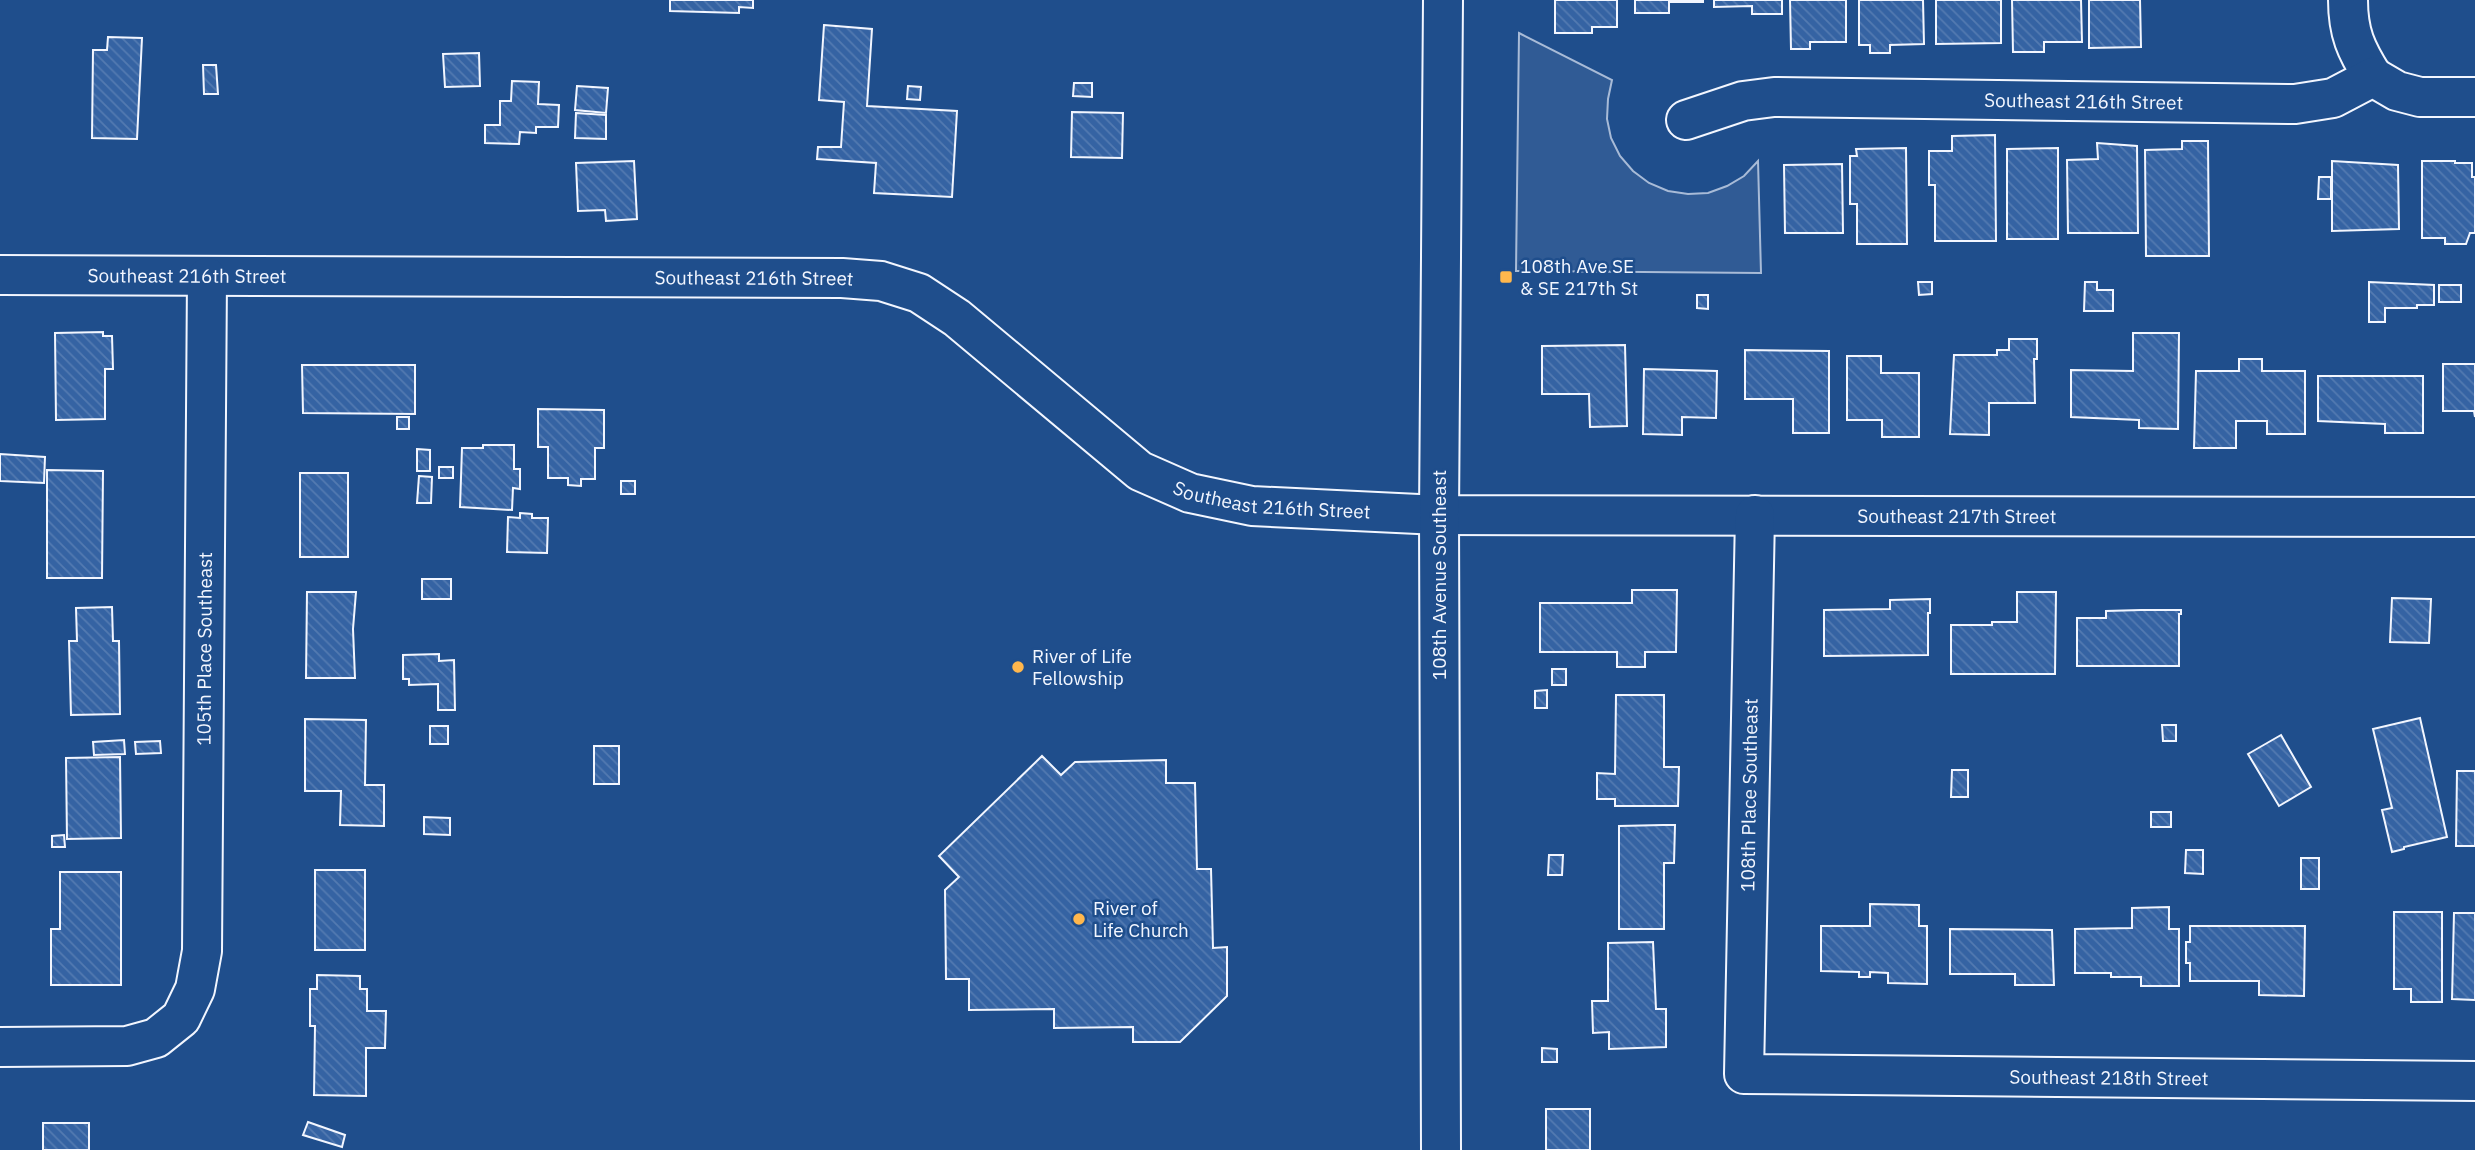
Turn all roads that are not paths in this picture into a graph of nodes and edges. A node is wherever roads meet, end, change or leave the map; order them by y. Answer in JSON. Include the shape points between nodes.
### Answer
{"nodes":[{"id":1,"x":1443,"y":0,"type":"edge"},
{"id":2,"x":2348,"y":0,"type":"edge"},
{"id":3,"x":2373,"y":77,"type":"junction"},
{"id":4,"x":2475,"y":97,"type":"edge"},
{"id":5,"x":1686,"y":120,"type":"dead end"},
{"id":6,"x":0,"y":275,"type":"edge"},
{"id":7,"x":207,"y":277,"type":"junction"},
{"id":8,"x":1755,"y":515,"type":"junction"},
{"id":9,"x":1439,"y":516,"type":"junction"},
{"id":10,"x":2475,"y":517,"type":"edge"},
{"id":11,"x":0,"y":1047,"type":"edge"},
{"id":12,"x":1744,"y":1074,"type":"joint"},
{"id":13,"x":2475,"y":1081,"type":"edge"},
{"id":14,"x":1441,"y":1150,"type":"edge"}],
"edges":[{"from":1,"to":9,"type":"street","name":"108th Avenue Southeast"},
{"from":2,"to":3,"type":"street","via":[[2348,23],[2356,49]]},
{"from":3,"to":4,"type":"street","via":[[2397,92],[2420,97]]},
{"from":3,"to":5,"type":"street","name":"Southeast 216th Street","via":[[2333,98],[2295,104],[1774,97],[1742,101]]},
{"from":6,"to":7,"type":"street","name":"Southeast 216th Street"},
{"from":7,"to":9,"type":"street","name":"Southeast 216th Street","via":[[881,281],[919,293],[954,316],[1140,471],[1190,493],[1252,506]]},
{"from":7,"to":11,"type":"street","name":"105th Place Southeast","via":[[202,951],[195,989],[181,1018],[156,1038],[127,1046]]},
{"from":8,"to":9,"type":"street","name":"Southeast 217th Street"},
{"from":8,"to":10,"type":"street","name":"Southeast 217th Street"},
{"from":8,"to":12,"type":"street","name":"108th Place Southeast"},
{"from":9,"to":14,"type":"street","name":"108th Avenue Southeast"},
{"from":12,"to":13,"type":"street","name":"Southeast 218th Street"}]}
